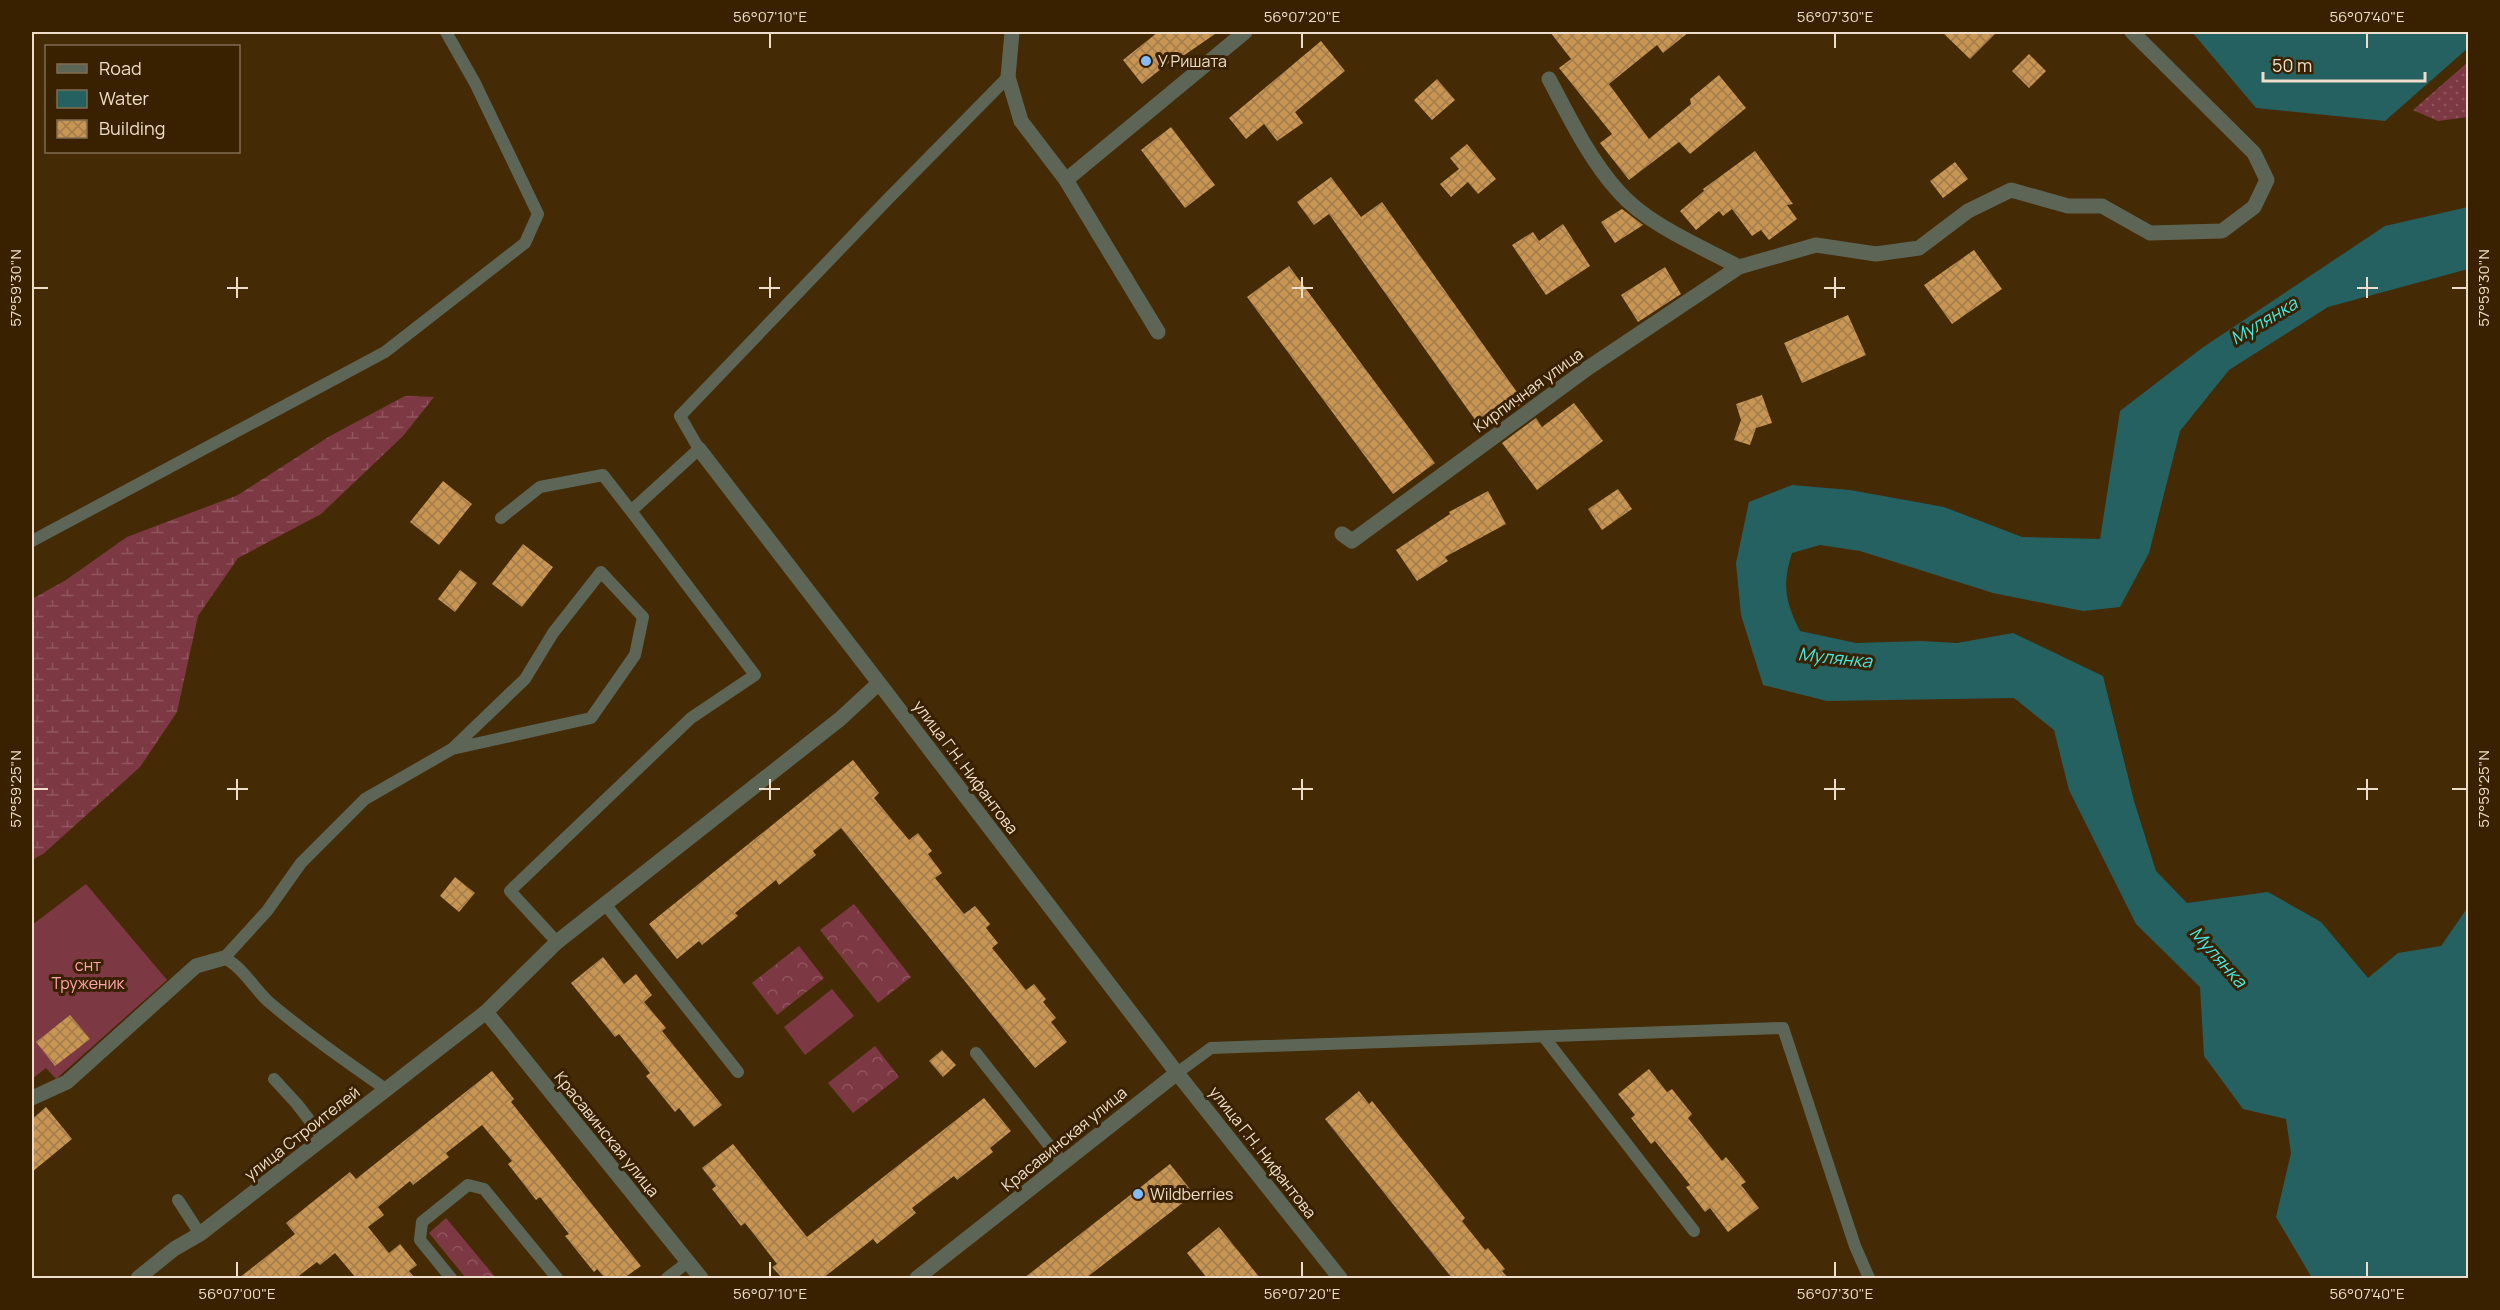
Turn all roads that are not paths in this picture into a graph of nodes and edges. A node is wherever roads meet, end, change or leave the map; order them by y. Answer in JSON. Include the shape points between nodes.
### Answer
{"nodes":[{"id":1,"x":446,"y":32,"type":"edge"},
{"id":2,"x":1012,"y":32,"type":"edge"},
{"id":3,"x":1245,"y":32,"type":"edge"},
{"id":4,"x":2132,"y":32,"type":"edge"},
{"id":5,"x":1008,"y":77,"type":"junction"},
{"id":6,"x":1550,"y":79,"type":"dead end"},
{"id":7,"x":1066,"y":180,"type":"junction"},
{"id":8,"x":1739,"y":267,"type":"junction"},
{"id":9,"x":1158,"y":332,"type":"dead end"},
{"id":10,"x":699,"y":449,"type":"junction"},
{"id":11,"x":631,"y":511,"type":"junction"},
{"id":12,"x":501,"y":518,"type":"dead end"},
{"id":13,"x":1342,"y":534,"type":"dead end"},
{"id":14,"x":32,"y":541,"type":"edge"},
{"id":15,"x":879,"y":683,"type":"junction"},
{"id":16,"x":452,"y":749,"type":"junction"},
{"id":17,"x":605,"y":904,"type":"junction"},
{"id":18,"x":557,"y":942,"type":"junction"},
{"id":19,"x":224,"y":958,"type":"junction"},
{"id":20,"x":486,"y":1012,"type":"junction"},
{"id":21,"x":1544,"y":1036,"type":"junction"},
{"id":22,"x":976,"y":1053,"type":"dead end"},
{"id":23,"x":738,"y":1072,"type":"dead end"},
{"id":24,"x":1177,"y":1073,"type":"junction"},
{"id":25,"x":274,"y":1079,"type":"dead end"},
{"id":26,"x":387,"y":1090,"type":"junction"},
{"id":27,"x":32,"y":1098,"type":"edge"},
{"id":28,"x":323,"y":1138,"type":"junction"},
{"id":29,"x":1063,"y":1163,"type":"junction"},
{"id":30,"x":178,"y":1200,"type":"dead end"},
{"id":31,"x":1694,"y":1231,"type":"dead end"},
{"id":32,"x":200,"y":1234,"type":"junction"},
{"id":33,"x":688,"y":1262,"type":"junction"},
{"id":34,"x":138,"y":1278,"type":"edge"},
{"id":35,"x":450,"y":1278,"type":"edge"},
{"id":36,"x":557,"y":1278,"type":"edge"},
{"id":37,"x":667,"y":1278,"type":"edge"},
{"id":38,"x":701,"y":1278,"type":"edge"},
{"id":39,"x":917,"y":1278,"type":"edge"},
{"id":40,"x":1340,"y":1278,"type":"edge"},
{"id":41,"x":1869,"y":1278,"type":"edge"}],
"edges":[{"from":1,"to":14,"type":"lane","via":[[538,214],[525,243],[386,352]]},
{"from":2,"to":5,"type":"street"},
{"from":3,"to":7,"type":"street"},
{"from":4,"to":8,"type":"street","name":"Кирпичная улица","via":[[2254,153],[2267,180],[2254,207],[2222,231],[2150,233],[2102,206],[2068,206],[2011,190],[1968,212],[1919,248],[1876,254],[1816,245]]},
{"from":5,"to":7,"type":"street","via":[[1021,121]]},
{"from":5,"to":10,"type":"lane","via":[[680,416]]},
{"from":6,"to":8,"type":"street","via":[[1594,161],[1620,194],[1657,223]]},
{"from":7,"to":9,"type":"street"},
{"from":8,"to":13,"type":"street","name":"Кирпичная улица","via":[[1588,369],[1352,541]]},
{"from":10,"to":11,"type":"lane"},
{"from":10,"to":15,"type":"street","name":"улица Г.Н. Нифантова"},
{"from":11,"to":12,"type":"lane","via":[[603,475],[540,487]]},
{"from":11,"to":18,"type":"lane","via":[[755,675],[691,718],[510,891]]},
{"from":15,"to":17,"type":"street"},
{"from":15,"to":24,"type":"street","name":"улица Г.Н. Нифантова"},
{"from":16,"to":16,"type":"lane","via":[[591,718],[635,655],[643,617],[601,572],[553,633],[525,679]]},
{"from":16,"to":19,"type":"lane","via":[[365,799],[301,863],[267,911]]},
{"from":17,"to":18,"type":"street"},
{"from":17,"to":23,"type":"lane"},
{"from":18,"to":20,"type":"street"},
{"from":19,"to":26,"type":"lane","via":[[309,1036]]},
{"from":19,"to":27,"type":"street","via":[[196,966],[67,1082]]},
{"from":20,"to":26,"type":"street","name":"улица Строителей"},
{"from":20,"to":33,"type":"street","name":"Красавинская улица"},
{"from":21,"to":24,"type":"lane","via":[[1211,1048]]},
{"from":21,"to":31,"type":"lane"},
{"from":21,"to":41,"type":"lane","via":[[1783,1028]]},
{"from":22,"to":29,"type":"lane"},
{"from":24,"to":29,"type":"street","name":"Красавинская улица"},
{"from":24,"to":40,"type":"street","name":"улица Г.Н. Нифантова"},
{"from":25,"to":28,"type":"lane"},
{"from":26,"to":28,"type":"street","name":"улица Строителей"},
{"from":28,"to":32,"type":"street","name":"улица Строителей"},
{"from":29,"to":39,"type":"street","name":"Красавинская улица"},
{"from":30,"to":32,"type":"lane"},
{"from":32,"to":34,"type":"street","name":"улица Строителей"},
{"from":33,"to":37,"type":"lane"},
{"from":33,"to":38,"type":"street","name":"Красавинская улица"},
{"from":35,"to":36,"type":"lane","via":[[420,1240],[422,1222],[468,1185],[484,1189]]}]}
